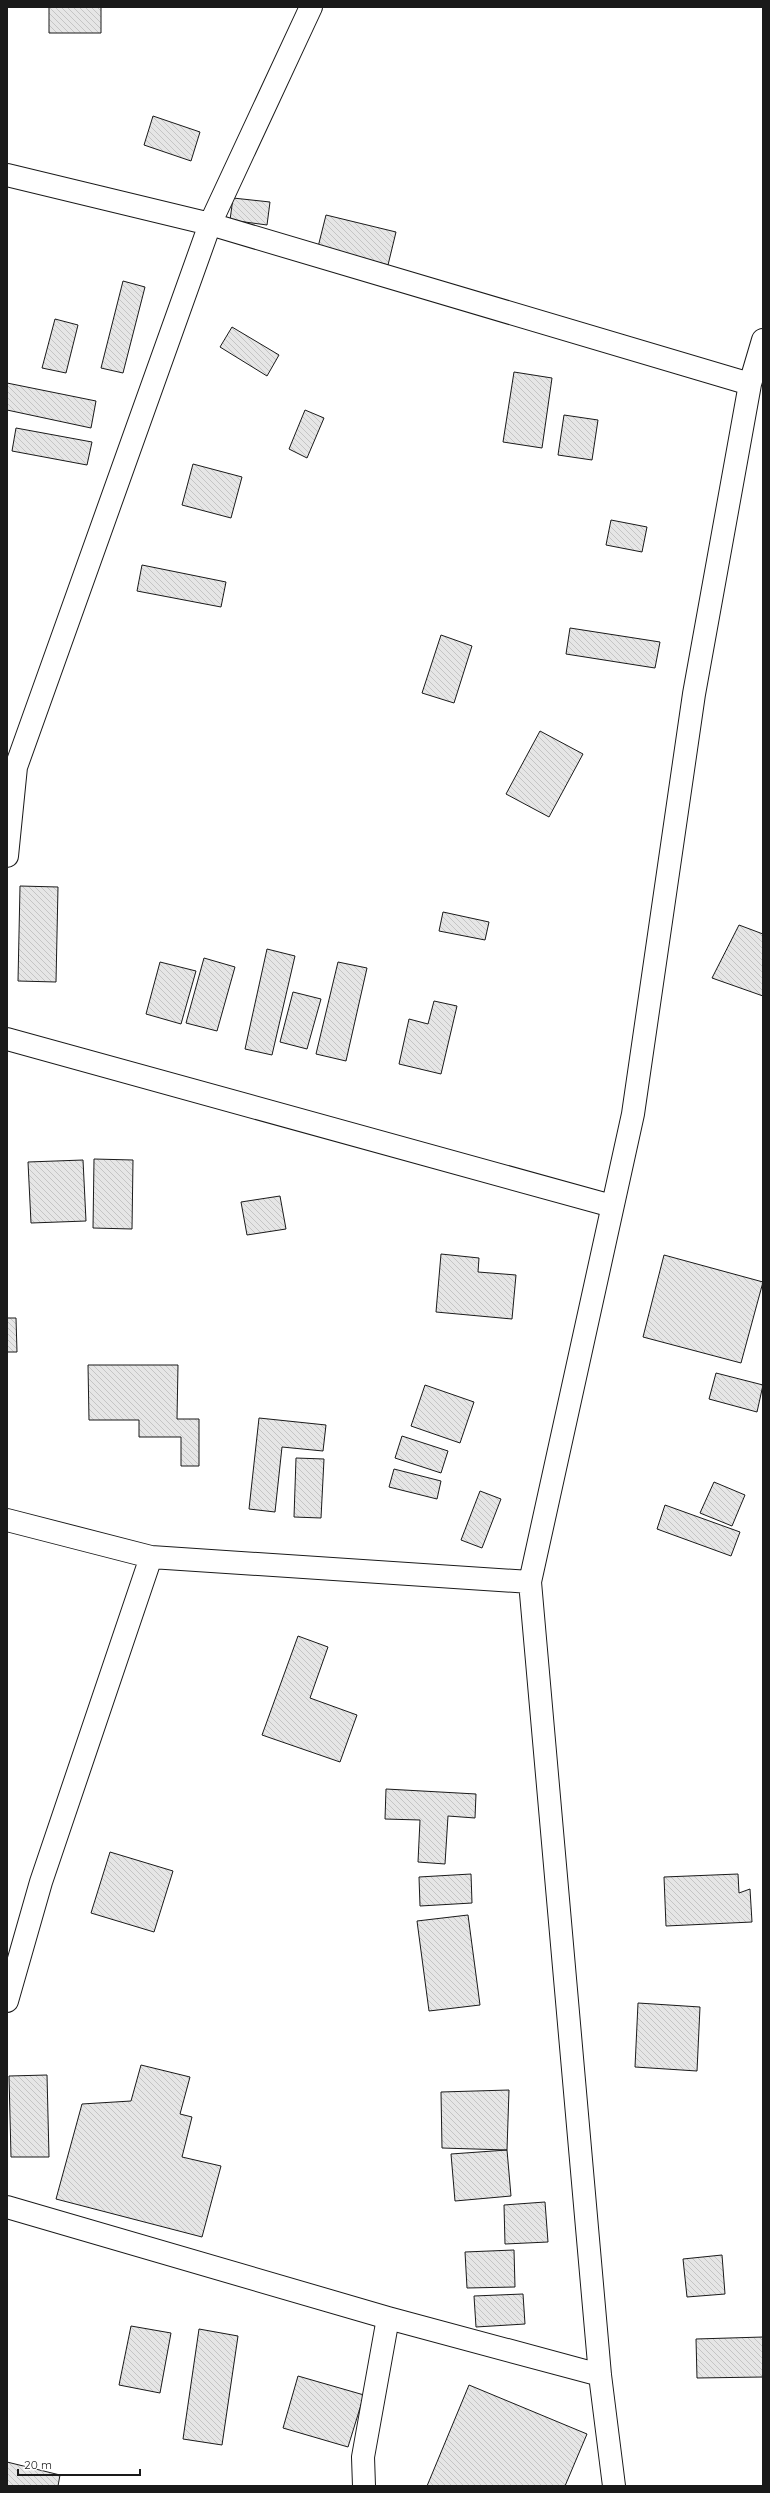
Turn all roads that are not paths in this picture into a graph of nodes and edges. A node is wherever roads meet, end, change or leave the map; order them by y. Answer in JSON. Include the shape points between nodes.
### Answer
{"nodes":[{"id":1,"x":311,"y":7,"type":"edge"},
{"id":2,"x":7,"y":175,"type":"edge"},
{"id":3,"x":210,"y":224,"type":"junction"},
{"id":4,"x":763,"y":340,"type":"edge"},
{"id":5,"x":750,"y":384,"type":"junction"},
{"id":6,"x":7,"y":856,"type":"edge"},
{"id":7,"x":7,"y":1039,"type":"edge"},
{"id":8,"x":612,"y":1206,"type":"junction"},
{"id":9,"x":7,"y":1520,"type":"edge"},
{"id":10,"x":151,"y":1557,"type":"junction"},
{"id":11,"x":530,"y":1582,"type":"junction"},
{"id":12,"x":7,"y":2001,"type":"edge"},
{"id":13,"x":7,"y":2207,"type":"edge"},
{"id":14,"x":388,"y":2318,"type":"junction"},
{"id":15,"x":600,"y":2375,"type":"junction"},
{"id":16,"x":364,"y":2486,"type":"edge"},
{"id":17,"x":614,"y":2486,"type":"edge"}],
"edges":[{"from":1,"to":3,"type":"street"},
{"from":2,"to":3,"type":"street"},
{"from":3,"to":5,"type":"street"},
{"from":3,"to":6,"type":"street","via":[[16,767]]},
{"from":4,"to":5,"type":"street"},
{"from":5,"to":8,"type":"street","via":[[694,694],[633,1114]]},
{"from":7,"to":8,"type":"street"},
{"from":8,"to":11,"type":"street"},
{"from":9,"to":10,"type":"street"},
{"from":10,"to":11,"type":"street"},
{"from":10,"to":12,"type":"street","via":[[42,1882]]},
{"from":11,"to":15,"type":"street"},
{"from":13,"to":14,"type":"street"},
{"from":14,"to":15,"type":"street"},
{"from":14,"to":16,"type":"street","via":[[363,2458]]},
{"from":15,"to":17,"type":"street"}]}
